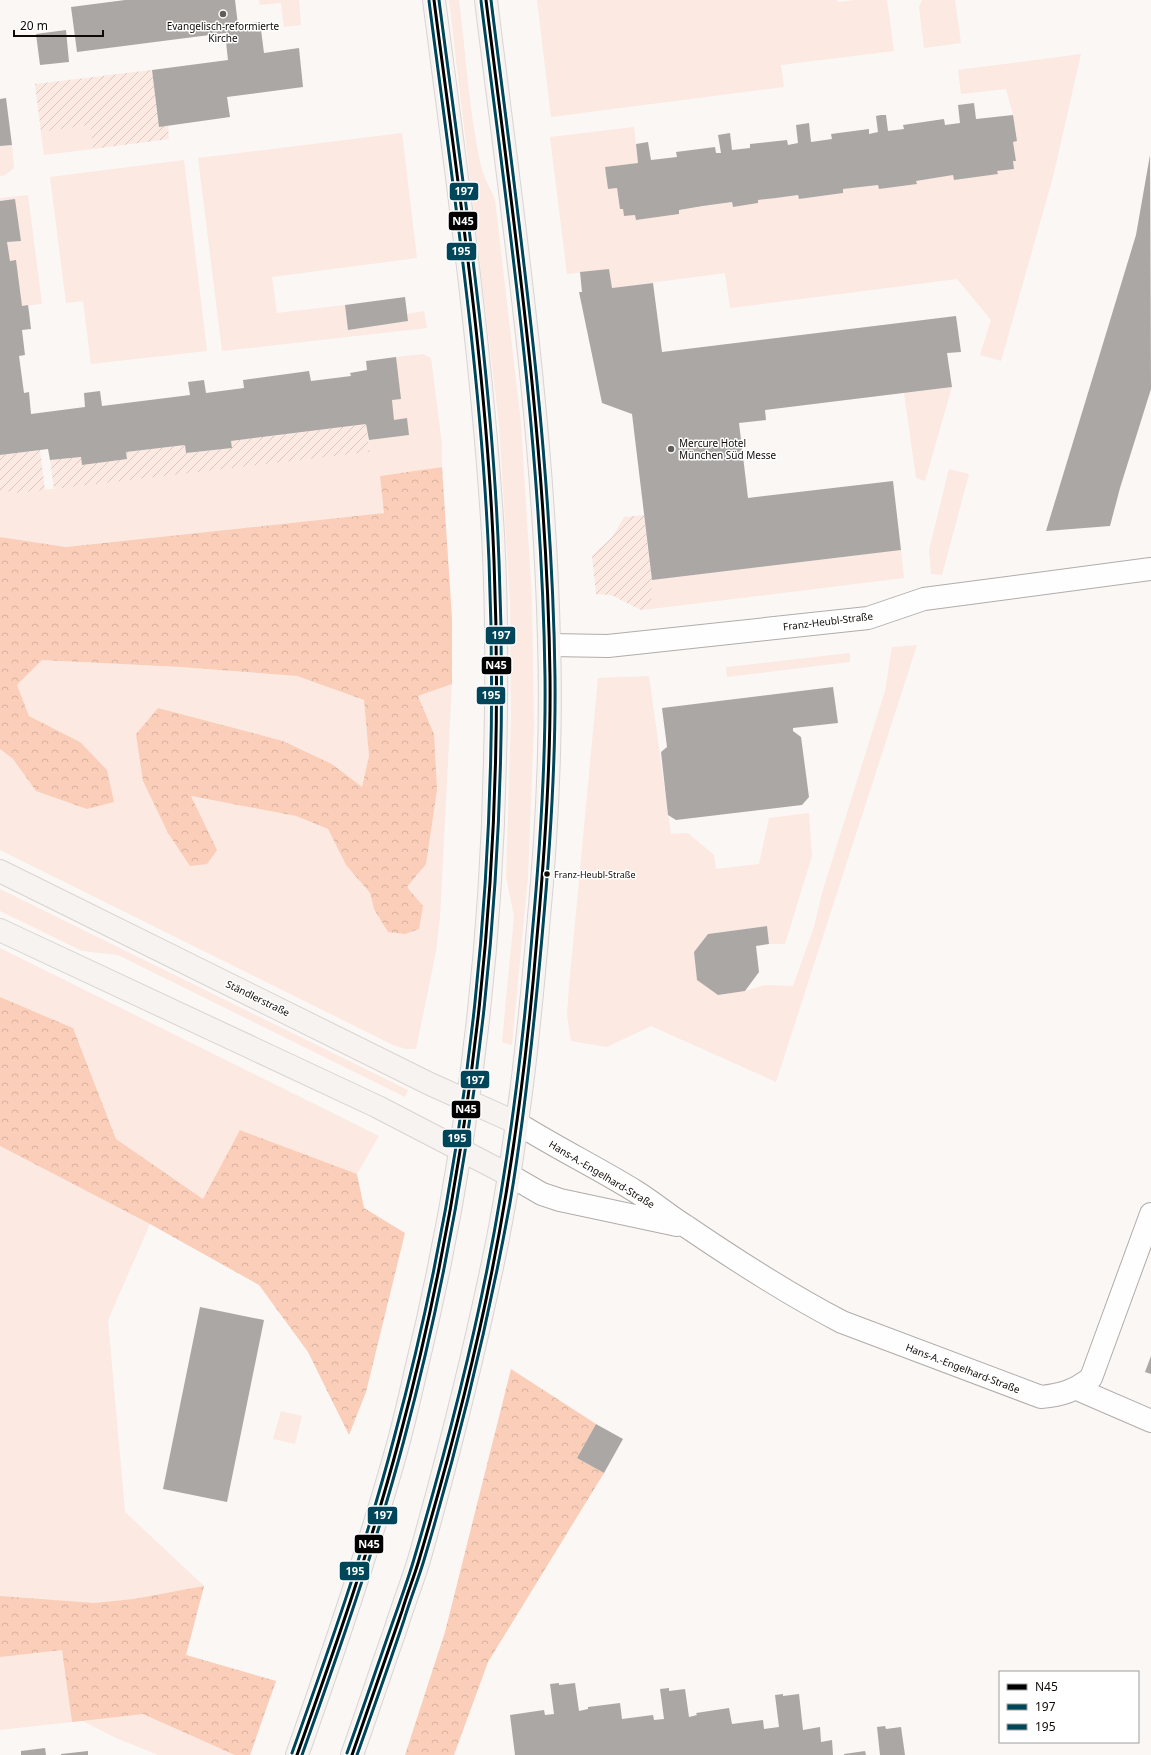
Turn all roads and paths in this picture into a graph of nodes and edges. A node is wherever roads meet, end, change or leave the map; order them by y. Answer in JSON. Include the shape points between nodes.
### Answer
{"nodes":[{"id":1,"x":434,"y":0,"type":"edge"},
{"id":2,"x":486,"y":0,"type":"edge"},
{"id":3,"x":1151,"y":569,"type":"edge"},
{"id":4,"x":550,"y":645,"type":"junction"},
{"id":5,"x":0,"y":870,"type":"edge"},
{"id":6,"x":0,"y":930,"type":"edge"},
{"id":7,"x":468,"y":1102,"type":"junction"},
{"id":8,"x":517,"y":1123,"type":"junction"},
{"id":9,"x":460,"y":1150,"type":"junction"},
{"id":10,"x":509,"y":1175,"type":"junction"},
{"id":11,"x":1151,"y":1214,"type":"edge"},
{"id":12,"x":686,"y":1227,"type":"junction"},
{"id":13,"x":1077,"y":1389,"type":"junction"},
{"id":14,"x":1151,"y":1421,"type":"edge"},
{"id":15,"x":297,"y":1755,"type":"edge"},
{"id":16,"x":352,"y":1755,"type":"edge"}],
"edges":[{"from":1,"to":7,"type":"main road","via":[[481,388],[493,535],[496,645],[494,807],[490,896]]},
{"from":2,"to":4,"type":"main road","via":[[537,422]]},
{"from":3,"to":4,"type":"street","name":"Franz-Heubl-Straße","via":[[924,599],[868,618],[608,646]]},
{"from":4,"to":8,"type":"main road","via":[[543,873],[526,1059]]},
{"from":5,"to":7,"type":"main road","name":"Ständlerstraße"},
{"from":6,"to":9,"type":"main road","via":[[371,1103]]},
{"from":7,"to":8,"type":"main road","name":"Ständlerstraße"},
{"from":7,"to":9,"type":"main road"},
{"from":8,"to":10,"type":"main road"},
{"from":8,"to":12,"type":"street","name":"Hans-A.-Engelhard-Straße","via":[[634,1191]]},
{"from":9,"to":10,"type":"main road"},
{"from":9,"to":15,"type":"main road","via":[[450,1218],[398,1447],[345,1620]]},
{"from":10,"to":12,"type":"street","name":"Hans-A.-Engelhard-Straße","via":[[542,1194],[560,1200]]},
{"from":10,"to":16,"type":"main road","via":[[498,1239],[459,1412],[417,1564]]},
{"from":11,"to":13,"type":"street","name":"Hans-A.-Engelhard-Straße","via":[[1091,1378]]},
{"from":12,"to":13,"type":"street","name":"Hans-A.-Engelhard-Straße","via":[[770,1281],[842,1322],[1041,1397]]},
{"from":13,"to":14,"type":"street"}]}
